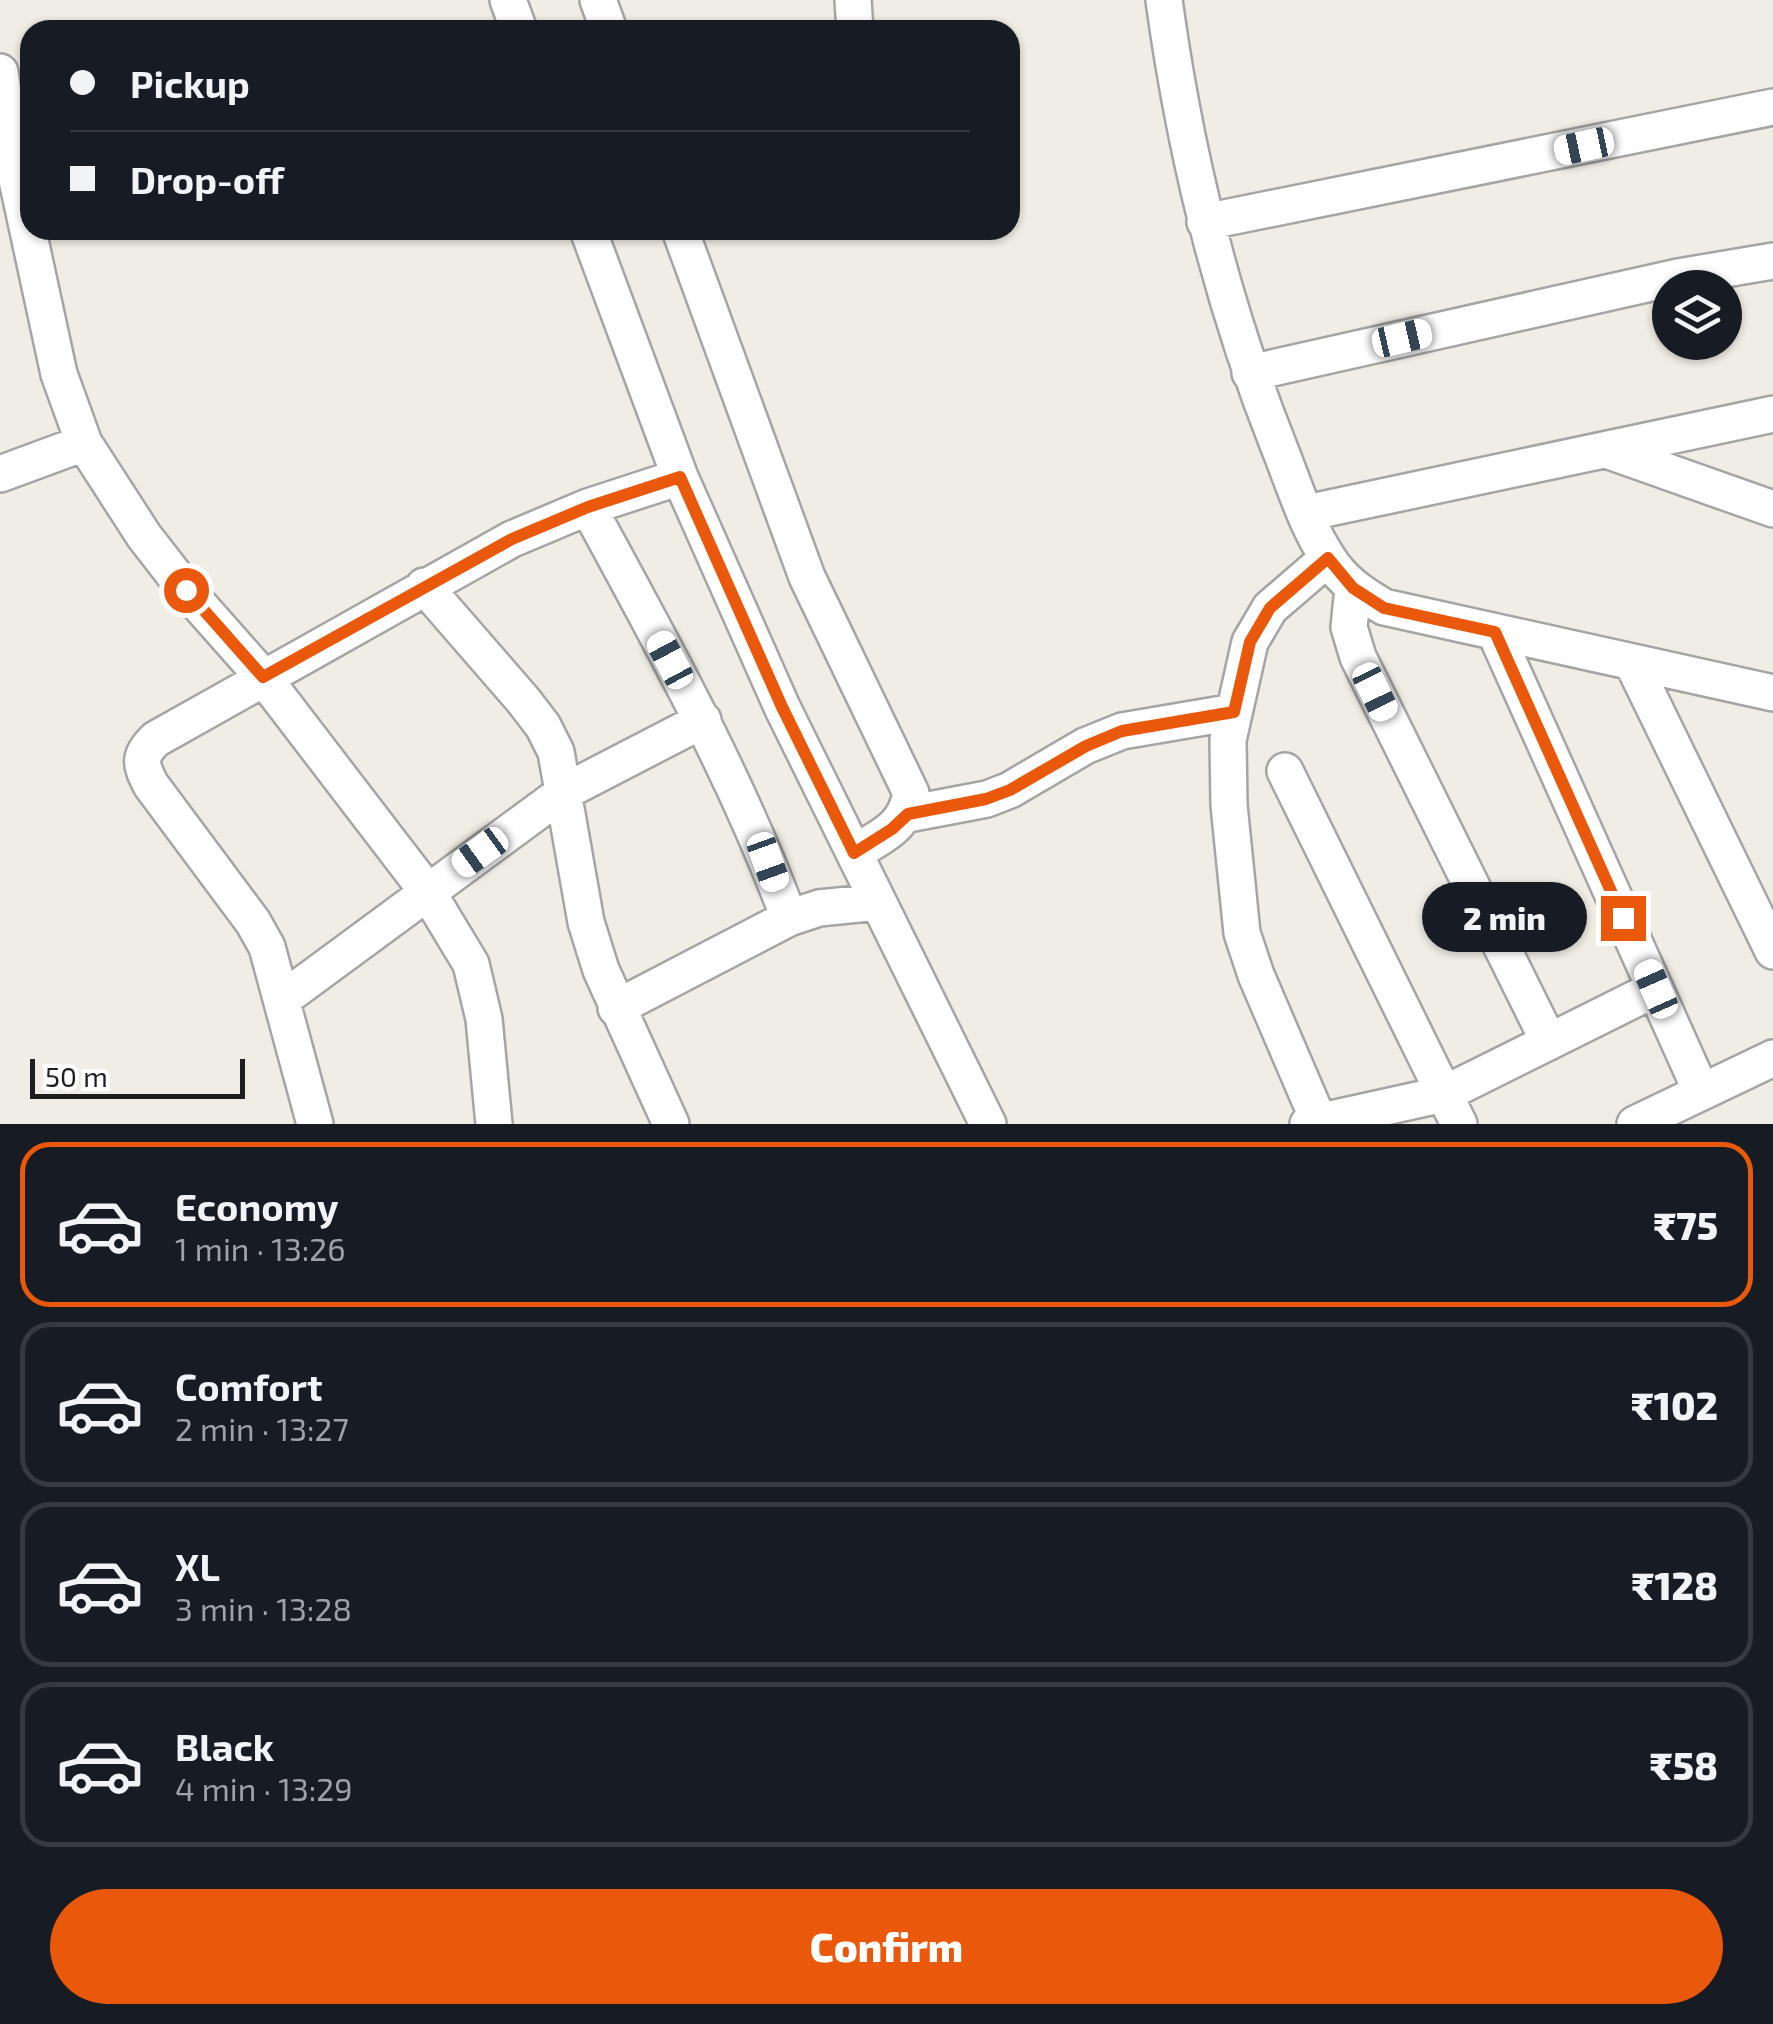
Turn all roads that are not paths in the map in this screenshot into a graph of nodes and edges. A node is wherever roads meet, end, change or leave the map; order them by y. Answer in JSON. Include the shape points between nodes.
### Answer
{"nodes":[{"id":1,"x":1164,"y":0,"type":"edge"},
{"id":2,"x":0,"y":72,"type":"edge"},
{"id":3,"x":1773,"y":108,"type":"edge"},
{"id":4,"x":7,"y":167,"type":"edge"},
{"id":5,"x":20,"y":218,"type":"edge"},
{"id":6,"x":1206,"y":222,"type":"junction"},
{"id":7,"x":26,"y":240,"type":"edge"},
{"id":8,"x":592,"y":240,"type":"edge"},
{"id":9,"x":684,"y":240,"type":"edge"},
{"id":10,"x":1773,"y":262,"type":"edge"},
{"id":11,"x":1250,"y":373,"type":"junction"},
{"id":12,"x":1773,"y":414,"type":"edge"},
{"id":13,"x":84,"y":442,"type":"junction"},
{"id":14,"x":1606,"y":450,"type":"junction"},
{"id":15,"x":0,"y":474,"type":"edge"},
{"id":16,"x":680,"y":477,"type":"junction"},
{"id":17,"x":588,"y":507,"type":"junction"},
{"id":18,"x":1773,"y":509,"type":"edge"},
{"id":19,"x":1306,"y":513,"type":"junction"},
{"id":20,"x":1328,"y":558,"type":"junction"},
{"id":21,"x":424,"y":586,"type":"junction"},
{"id":22,"x":1353,"y":588,"type":"junction"},
{"id":23,"x":1495,"y":632,"type":"junction"},
{"id":24,"x":1632,"y":662,"type":"junction"},
{"id":25,"x":263,"y":677,"type":"junction"},
{"id":26,"x":1773,"y":693,"type":"edge"},
{"id":27,"x":1234,"y":712,"type":"junction"},
{"id":28,"x":703,"y":720,"type":"junction"},
{"id":29,"x":1286,"y":771,"type":"dead end"},
{"id":30,"x":564,"y":792,"type":"junction"},
{"id":31,"x":908,"y":814,"type":"junction"},
{"id":32,"x":854,"y":853,"type":"junction"},
{"id":33,"x":427,"y":891,"type":"junction"},
{"id":34,"x":878,"y":902,"type":"junction"},
{"id":35,"x":789,"y":918,"type":"junction"},
{"id":36,"x":1773,"y":951,"type":"edge"},
{"id":37,"x":1656,"y":989,"type":"junction"},
{"id":38,"x":283,"y":999,"type":"junction"},
{"id":39,"x":616,"y":1008,"type":"junction"},
{"id":40,"x":1548,"y":1042,"type":"junction"},
{"id":41,"x":1773,"y":1058,"type":"edge"},
{"id":42,"x":1702,"y":1091,"type":"junction"},
{"id":43,"x":1451,"y":1109,"type":"edge"},
{"id":44,"x":662,"y":1115,"type":"edge"},
{"id":45,"x":1316,"y":1123,"type":"edge"},
{"id":46,"x":316,"y":1124,"type":"edge"},
{"id":47,"x":494,"y":1124,"type":"edge"},
{"id":48,"x":988,"y":1124,"type":"edge"},
{"id":49,"x":1635,"y":1124,"type":"edge"}],
"edges":[{"from":1,"to":6,"type":"street"},
{"from":2,"to":4,"type":"street"},
{"from":3,"to":6,"type":"street"},
{"from":4,"to":5,"type":"street"},
{"from":6,"to":11,"type":"street"},
{"from":7,"to":13,"type":"street"},
{"from":8,"to":16,"type":"street"},
{"from":9,"to":31,"type":"street","via":[[801,562],[911,794]]},
{"from":10,"to":11,"type":"street","via":[[1678,277]]},
{"from":11,"to":19,"type":"street"},
{"from":12,"to":14,"type":"street"},
{"from":13,"to":15,"type":"street"},
{"from":13,"to":25,"type":"street","via":[[144,536]]},
{"from":14,"to":18,"type":"street"},
{"from":14,"to":19,"type":"street"},
{"from":16,"to":17,"type":"street"},
{"from":16,"to":32,"type":"street"},
{"from":17,"to":21,"type":"street"},
{"from":17,"to":28,"type":"street"},
{"from":19,"to":20,"type":"street"},
{"from":20,"to":22,"type":"street"},
{"from":20,"to":27,"type":"street","via":[[1270,608],[1250,642]]},
{"from":21,"to":25,"type":"street"},
{"from":21,"to":30,"type":"street","via":[[543,726]]},
{"from":22,"to":23,"type":"street","via":[[1384,608]]},
{"from":22,"to":40,"type":"street","via":[[1349,627],[1358,656]]},
{"from":23,"to":24,"type":"street"},
{"from":23,"to":37,"type":"street"},
{"from":24,"to":26,"type":"street"},
{"from":24,"to":36,"type":"street"},
{"from":25,"to":33,"type":"street"},
{"from":25,"to":38,"type":"street","via":[[156,739],[140,765],[253,922]]},
{"from":27,"to":31,"type":"street","via":[[1122,731],[1010,790]]},
{"from":27,"to":45,"type":"street","via":[[1229,806],[1242,933]]},
{"from":28,"to":30,"type":"street"},
{"from":28,"to":35,"type":"street"},
{"from":29,"to":43,"type":"street"},
{"from":30,"to":33,"type":"street"},
{"from":30,"to":39,"type":"street","via":[[586,922]]},
{"from":31,"to":32,"type":"street"},
{"from":32,"to":34,"type":"street"},
{"from":33,"to":38,"type":"street"},
{"from":33,"to":47,"type":"street","via":[[478,986]]},
{"from":34,"to":35,"type":"street"},
{"from":34,"to":48,"type":"street"},
{"from":35,"to":39,"type":"street"},
{"from":37,"to":40,"type":"street"},
{"from":37,"to":42,"type":"street"},
{"from":38,"to":46,"type":"street"},
{"from":39,"to":44,"type":"street"},
{"from":40,"to":43,"type":"street"},
{"from":41,"to":42,"type":"street"},
{"from":42,"to":49,"type":"street"},
{"from":43,"to":45,"type":"street"}]}
